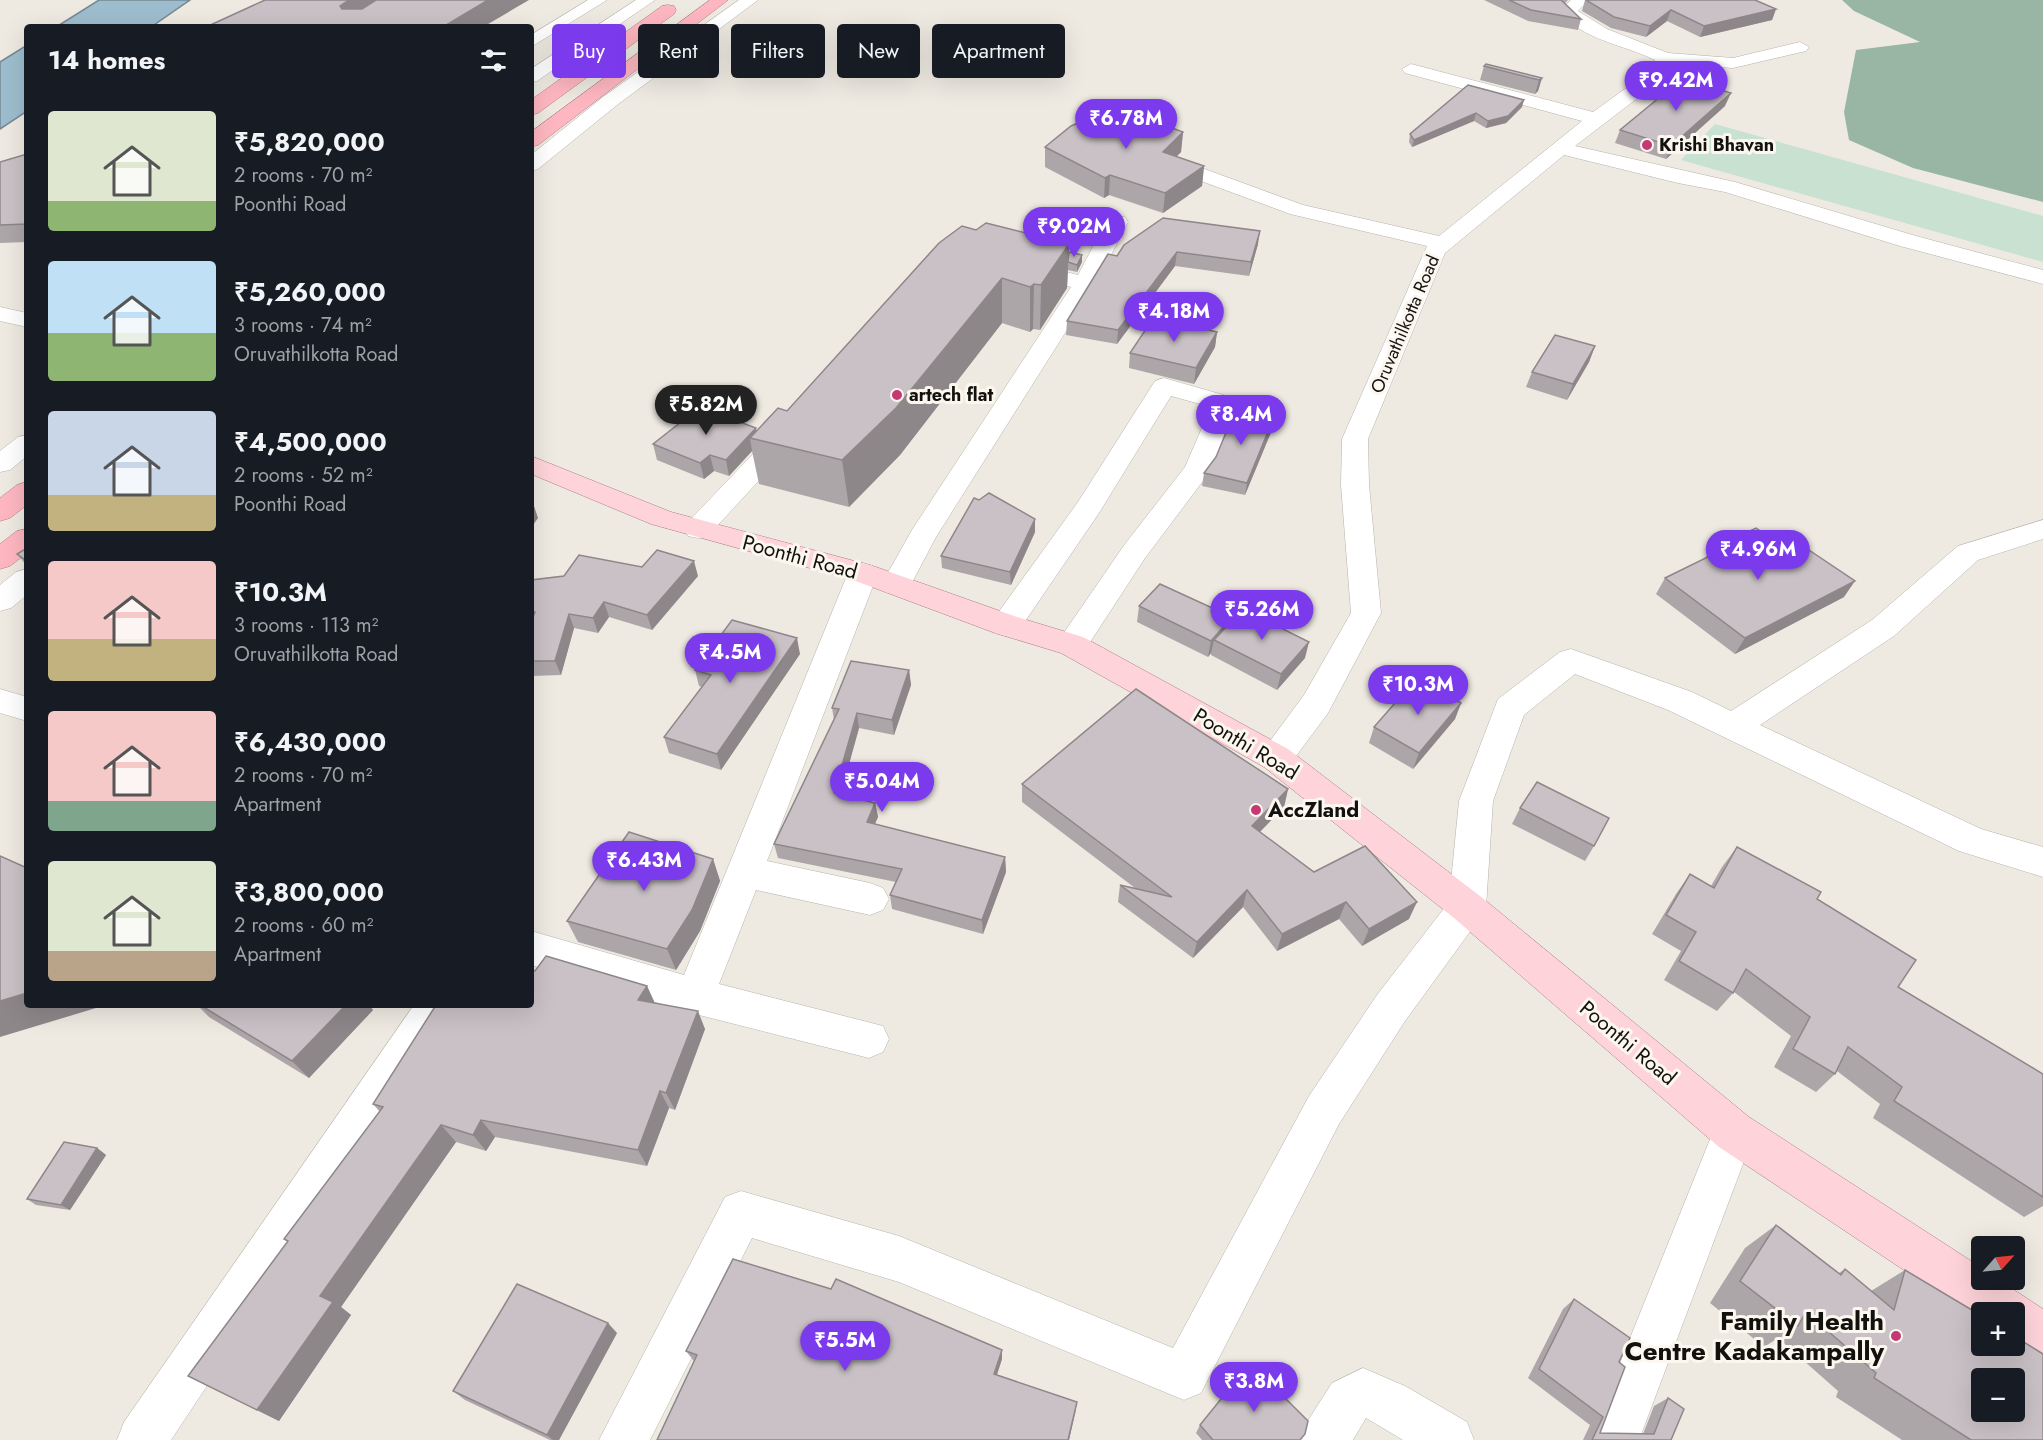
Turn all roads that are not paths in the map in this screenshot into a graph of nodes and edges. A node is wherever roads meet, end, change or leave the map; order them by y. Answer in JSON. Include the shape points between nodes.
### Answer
{"nodes":[{"id":1,"x":571,"y":0,"type":"edge"},
{"id":2,"x":598,"y":0,"type":"edge"},
{"id":3,"x":647,"y":0,"type":"edge"},
{"id":4,"x":682,"y":0,"type":"edge"},
{"id":5,"x":720,"y":0,"type":"edge"},
{"id":6,"x":750,"y":0,"type":"edge"},
{"id":7,"x":1581,"y":0,"type":"edge"},
{"id":8,"x":530,"y":24,"type":"edge"},
{"id":9,"x":534,"y":40,"type":"edge"},
{"id":10,"x":1800,"y":47,"type":"dead end"},
{"id":11,"x":1664,"y":58,"type":"junction"},
{"id":12,"x":1412,"y":69,"type":"dead end"},
{"id":13,"x":534,"y":75,"type":"edge"},
{"id":14,"x":534,"y":107,"type":"edge"},
{"id":15,"x":1596,"y":119,"type":"junction"},
{"id":16,"x":534,"y":139,"type":"edge"},
{"id":17,"x":1560,"y":148,"type":"junction"},
{"id":18,"x":534,"y":163,"type":"edge"},
{"id":19,"x":1184,"y":168,"type":"edge"},
{"id":20,"x":1117,"y":222,"type":"dead end"},
{"id":21,"x":1443,"y":243,"type":"junction"},
{"id":22,"x":1005,"y":263,"type":"edge"},
{"id":23,"x":2042,"y":277,"type":"edge"},
{"id":24,"x":1085,"y":284,"type":"junction"},
{"id":25,"x":0,"y":314,"type":"edge"},
{"id":26,"x":24,"y":319,"type":"edge"},
{"id":27,"x":804,"y":416,"type":"edge"},
{"id":28,"x":24,"y":445,"type":"edge"},
{"id":29,"x":0,"y":464,"type":"edge"},
{"id":30,"x":534,"y":465,"type":"edge"},
{"id":31,"x":24,"y":493,"type":"edge"},
{"id":32,"x":0,"y":512,"type":"edge"},
{"id":33,"x":698,"y":529,"type":"junction"},
{"id":34,"x":2043,"y":529,"type":"edge"},
{"id":35,"x":24,"y":540,"type":"edge"},
{"id":36,"x":0,"y":559,"type":"edge"},
{"id":37,"x":863,"y":573,"type":"junction"},
{"id":38,"x":24,"y":581,"type":"edge"},
{"id":39,"x":896,"y":585,"type":"junction"},
{"id":40,"x":0,"y":601,"type":"edge"},
{"id":41,"x":1006,"y":625,"type":"junction"},
{"id":42,"x":1072,"y":645,"type":"junction"},
{"id":43,"x":0,"y":701,"type":"edge"},
{"id":44,"x":24,"y":708,"type":"edge"},
{"id":45,"x":1732,"y":727,"type":"junction"},
{"id":46,"x":1276,"y":758,"type":"junction"},
{"id":47,"x":2043,"y":862,"type":"edge"},
{"id":48,"x":745,"y":872,"type":"junction"},
{"id":49,"x":870,"y":899,"type":"dead end"},
{"id":50,"x":1467,"y":907,"type":"junction"},
{"id":51,"x":534,"y":949,"type":"edge"},
{"id":52,"x":695,"y":996,"type":"junction"},
{"id":53,"x":435,"y":1008,"type":"edge"},
{"id":54,"x":869,"y":1039,"type":"dead end"},
{"id":55,"x":1734,"y":1132,"type":"junction"},
{"id":56,"x":1992,"y":1302,"type":"edge"},
{"id":57,"x":2025,"y":1325,"type":"edge"},
{"id":58,"x":2043,"y":1337,"type":"edge"},
{"id":59,"x":142,"y":1440,"type":"edge"},
{"id":60,"x":624,"y":1440,"type":"edge"},
{"id":61,"x":1325,"y":1440,"type":"edge"},
{"id":62,"x":1449,"y":1440,"type":"edge"},
{"id":63,"x":1614,"y":1440,"type":"edge"}],
"edges":[{"from":1,"to":8,"type":"street"},
{"from":2,"to":9,"type":"street"},
{"from":3,"to":13,"type":"street"},
{"from":4,"to":14,"type":"highway"},
{"from":5,"to":16,"type":"highway"},
{"from":6,"to":18,"type":"street"},
{"from":7,"to":11,"type":"street","via":[[1569,11],[1579,23]]},
{"from":10,"to":11,"type":"street","via":[[1733,63]]},
{"from":11,"to":15,"type":"street","name":"Oruvathilkotta Road","via":[[1663,70]]},
{"from":12,"to":15,"type":"street"},
{"from":15,"to":17,"type":"street","name":"Oruvathilkotta Road"},
{"from":17,"to":21,"type":"street","name":"Oruvathilkotta Road"},
{"from":17,"to":23,"type":"street","via":[[1728,186]]},
{"from":19,"to":21,"type":"street","via":[[1297,210]]},
{"from":20,"to":24,"type":"street"},
{"from":21,"to":46,"type":"street","name":"Oruvathilkotta Road","via":[[1435,250],[1355,439],[1366,614],[1316,704]]},
{"from":22,"to":24,"type":"street"},
{"from":24,"to":39,"type":"street","via":[[922,537]]},
{"from":25,"to":26,"type":"street"},
{"from":27,"to":33,"type":"street"},
{"from":28,"to":29,"type":"street"},
{"from":30,"to":33,"type":"main road","name":"Poonthi Road","via":[[661,518]]},
{"from":31,"to":32,"type":"highway"},
{"from":33,"to":37,"type":"main road","name":"Poonthi Road"},
{"from":34,"to":45,"type":"street","via":[[1968,553],[1883,628]]},
{"from":35,"to":36,"type":"highway"},
{"from":37,"to":39,"type":"main road","name":"Poonthi Road"},
{"from":37,"to":48,"type":"street"},
{"from":38,"to":40,"type":"street"},
{"from":39,"to":41,"type":"main road","name":"Poonthi Road"},
{"from":41,"to":42,"type":"main road","name":"Poonthi Road"},
{"from":41,"to":42,"type":"street","via":[[1089,507],[1164,386],[1225,403],[1198,470]]},
{"from":42,"to":46,"type":"main road","name":"Poonthi Road"},
{"from":43,"to":44,"type":"street"},
{"from":45,"to":47,"type":"street","via":[[1972,841]]},
{"from":45,"to":50,"type":"street","via":[[1680,701],[1571,660],[1510,708],[1476,801]]},
{"from":46,"to":50,"type":"main road","name":"Poonthi Road"},
{"from":48,"to":49,"type":"street"},
{"from":48,"to":52,"type":"street"},
{"from":50,"to":55,"type":"main road","name":"Poonthi Road"},
{"from":50,"to":60,"type":"street","via":[[1391,1008],[1324,1110],[1184,1376],[899,1259],[741,1213]]},
{"from":51,"to":52,"type":"street"},
{"from":52,"to":54,"type":"street"},
{"from":53,"to":59,"type":"street"},
{"from":55,"to":56,"type":"main road","name":"Poonthi Road"},
{"from":55,"to":63,"type":"street"},
{"from":57,"to":58,"type":"main road"},
{"from":61,"to":62,"type":"street","via":[[1349,1400],[1363,1392]]}]}
